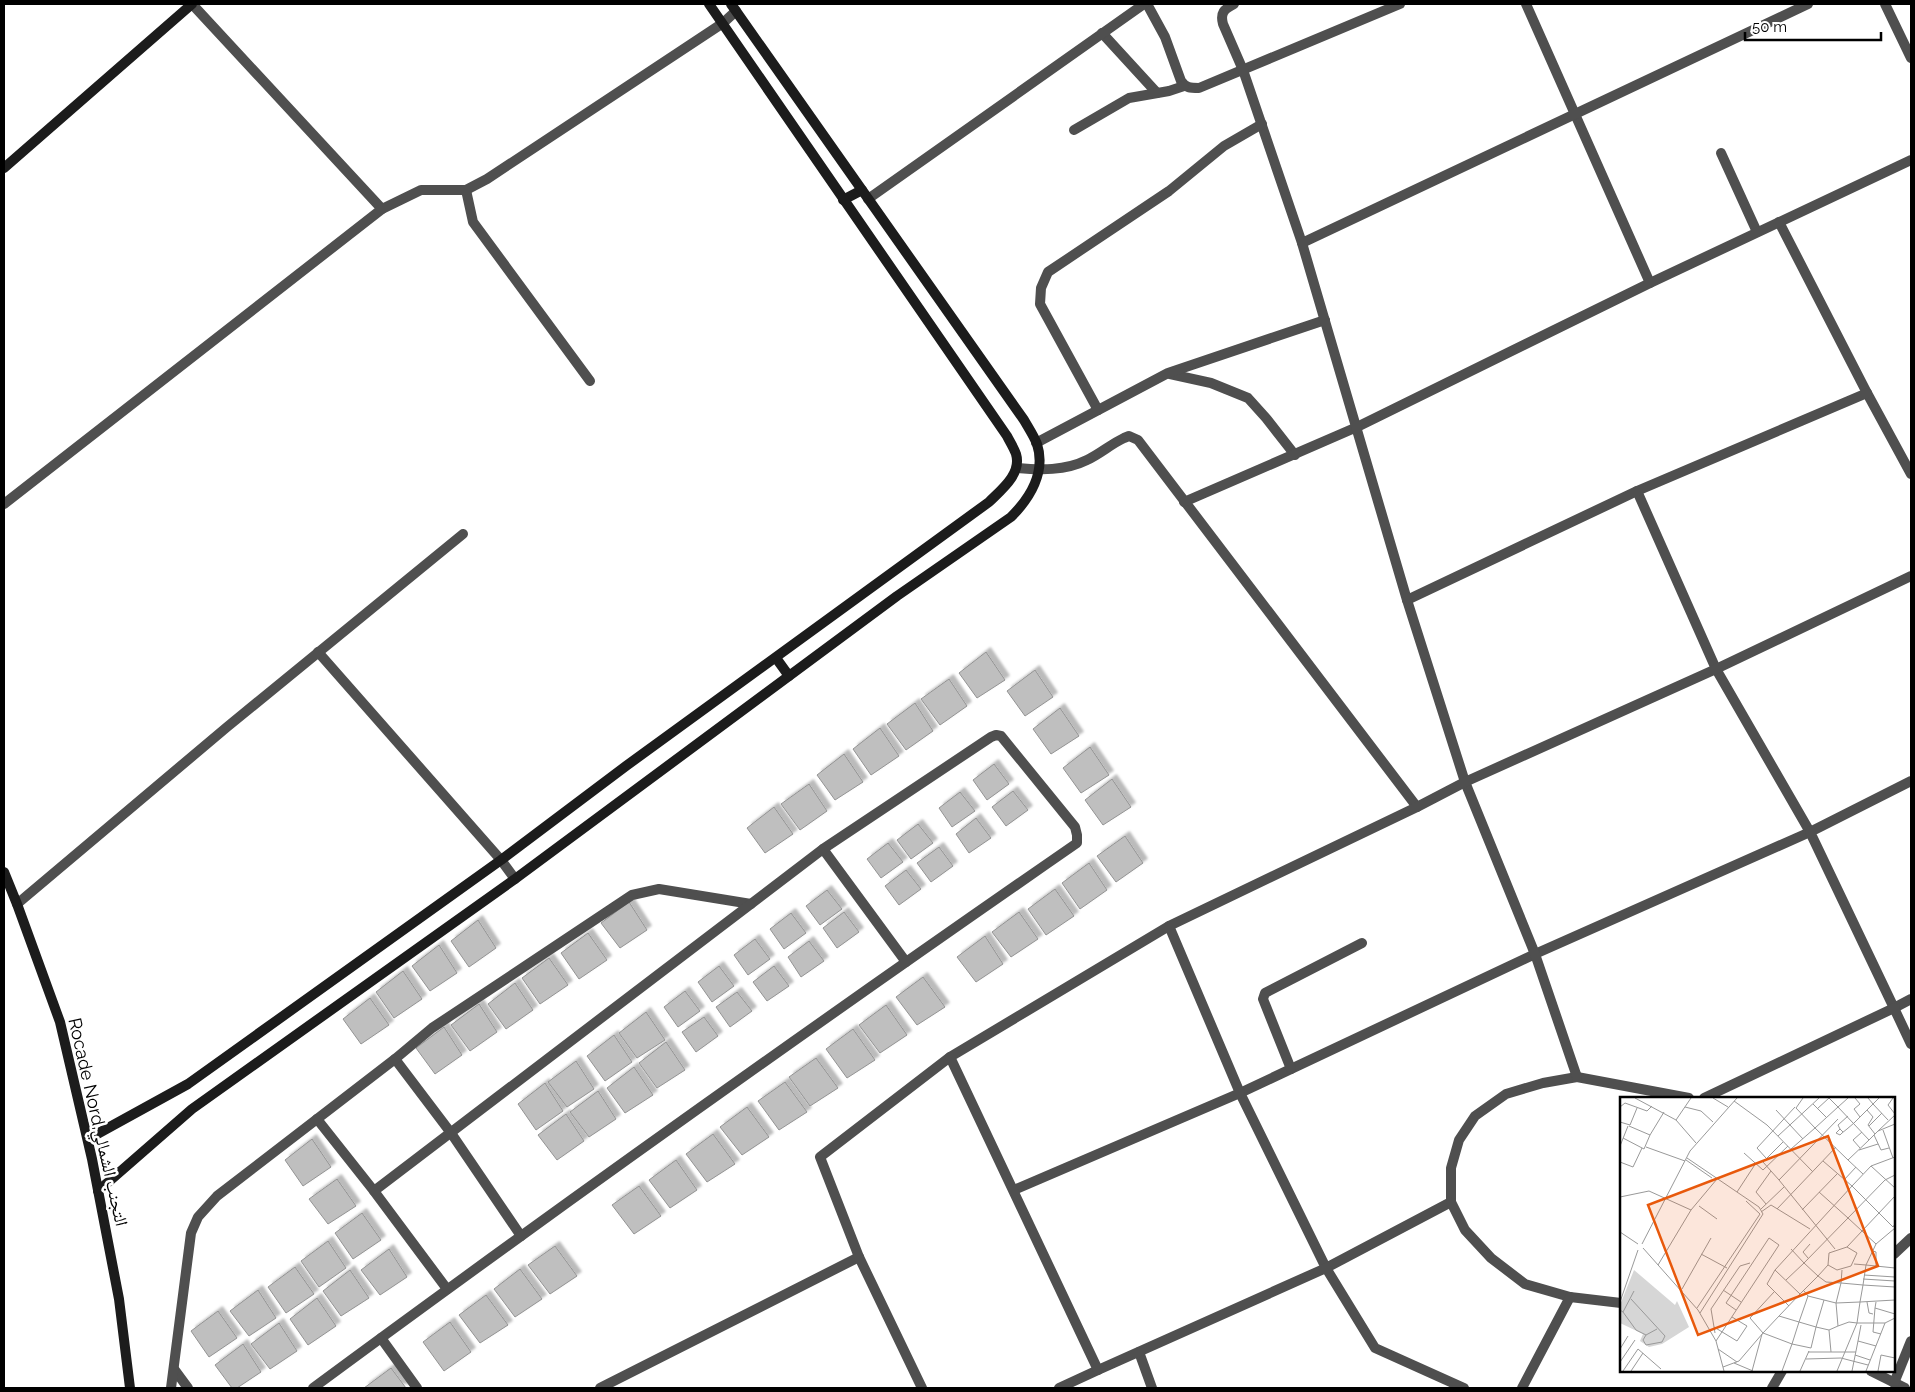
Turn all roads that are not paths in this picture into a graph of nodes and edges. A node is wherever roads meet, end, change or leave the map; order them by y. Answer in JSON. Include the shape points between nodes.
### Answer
{"nodes":[{"id":1,"x":192,"y":4,"type":"edge"},
{"id":2,"x":709,"y":4,"type":"edge"},
{"id":3,"x":1145,"y":4,"type":"edge"},
{"id":4,"x":1234,"y":4,"type":"edge"},
{"id":5,"x":1400,"y":4,"type":"edge"},
{"id":6,"x":1526,"y":4,"type":"edge"},
{"id":7,"x":1808,"y":4,"type":"edge"},
{"id":8,"x":1885,"y":4,"type":"edge"},
{"id":9,"x":734,"y":7,"type":"edge"},
{"id":10,"x":723,"y":23,"type":"junction"},
{"id":11,"x":1102,"y":33,"type":"junction"},
{"id":12,"x":1911,"y":58,"type":"edge"},
{"id":13,"x":1244,"y":70,"type":"junction"},
{"id":14,"x":1184,"y":86,"type":"junction"},
{"id":15,"x":1157,"y":93,"type":"junction"},
{"id":16,"x":1574,"y":114,"type":"junction"},
{"id":17,"x":1262,"y":124,"type":"junction"},
{"id":18,"x":1074,"y":130,"type":"dead end"},
{"id":19,"x":1721,"y":152,"type":"dead end"},
{"id":20,"x":1911,"y":160,"type":"edge"},
{"id":21,"x":4,"y":168,"type":"edge"},
{"id":22,"x":466,"y":190,"type":"junction"},
{"id":23,"x":862,"y":190,"type":"junction"},
{"id":24,"x":868,"y":198,"type":"junction"},
{"id":25,"x":843,"y":200,"type":"junction"},
{"id":26,"x":382,"y":209,"type":"junction"},
{"id":27,"x":1779,"y":222,"type":"junction"},
{"id":28,"x":1757,"y":232,"type":"junction"},
{"id":29,"x":1302,"y":243,"type":"junction"},
{"id":30,"x":1650,"y":284,"type":"junction"},
{"id":31,"x":1325,"y":320,"type":"junction"},
{"id":32,"x":1168,"y":373,"type":"junction"},
{"id":33,"x":590,"y":381,"type":"dead end"},
{"id":34,"x":1867,"y":393,"type":"junction"},
{"id":35,"x":1098,"y":410,"type":"junction"},
{"id":36,"x":1357,"y":427,"type":"junction"},
{"id":37,"x":1036,"y":443,"type":"junction"},
{"id":38,"x":1296,"y":455,"type":"junction"},
{"id":39,"x":1017,"y":468,"type":"junction"},
{"id":40,"x":1038,"y":470,"type":"junction"},
{"id":41,"x":1910,"y":471,"type":"edge"},
{"id":42,"x":1637,"y":491,"type":"junction"},
{"id":43,"x":1184,"y":502,"type":"junction"},
{"id":44,"x":4,"y":504,"type":"edge"},
{"id":45,"x":463,"y":534,"type":"dead end"},
{"id":46,"x":1911,"y":576,"type":"edge"},
{"id":47,"x":1407,"y":600,"type":"junction"},
{"id":48,"x":318,"y":652,"type":"junction"},
{"id":49,"x":776,"y":658,"type":"junction"},
{"id":50,"x":1716,"y":669,"type":"junction"},
{"id":51,"x":789,"y":676,"type":"junction"},
{"id":52,"x":1911,"y":781,"type":"edge"},
{"id":53,"x":1465,"y":782,"type":"junction"},
{"id":54,"x":1417,"y":807,"type":"junction"},
{"id":55,"x":1810,"y":832,"type":"junction"},
{"id":56,"x":823,"y":849,"type":"junction"},
{"id":57,"x":501,"y":860,"type":"junction"},
{"id":58,"x":4,"y":872,"type":"edge"},
{"id":59,"x":515,"y":879,"type":"junction"},
{"id":60,"x":17,"y":904,"type":"junction"},
{"id":61,"x":750,"y":904,"type":"junction"},
{"id":62,"x":1170,"y":926,"type":"junction"},
{"id":63,"x":1362,"y":943,"type":"dead end"},
{"id":64,"x":1535,"y":954,"type":"junction"},
{"id":65,"x":906,"y":962,"type":"junction"},
{"id":66,"x":1911,"y":1000,"type":"edge"},
{"id":67,"x":1894,"y":1008,"type":"junction"},
{"id":68,"x":1911,"y":1044,"type":"edge"},
{"id":69,"x":950,"y":1057,"type":"junction"},
{"id":70,"x":395,"y":1059,"type":"junction"},
{"id":71,"x":1292,"y":1069,"type":"junction"},
{"id":72,"x":1577,"y":1078,"type":"junction"},
{"id":73,"x":1240,"y":1093,"type":"junction"},
{"id":74,"x":1682,"y":1097,"type":"edge"},
{"id":75,"x":1706,"y":1097,"type":"edge"},
{"id":76,"x":317,"y":1120,"type":"junction"},
{"id":77,"x":451,"y":1133,"type":"junction"},
{"id":78,"x":88,"y":1139,"type":"junction"},
{"id":79,"x":1014,"y":1190,"type":"junction"},
{"id":80,"x":98,"y":1191,"type":"junction"},
{"id":81,"x":374,"y":1191,"type":"junction"},
{"id":82,"x":1451,"y":1202,"type":"junction"},
{"id":83,"x":521,"y":1236,"type":"junction"},
{"id":84,"x":1911,"y":1238,"type":"edge"},
{"id":85,"x":1895,"y":1253,"type":"edge"},
{"id":86,"x":859,"y":1257,"type":"junction"},
{"id":87,"x":1326,"y":1268,"type":"junction"},
{"id":88,"x":447,"y":1289,"type":"junction"},
{"id":89,"x":1570,"y":1297,"type":"junction"},
{"id":90,"x":1620,"y":1303,"type":"edge"},
{"id":91,"x":381,"y":1338,"type":"junction"},
{"id":92,"x":1911,"y":1341,"type":"edge"},
{"id":93,"x":1139,"y":1352,"type":"junction"},
{"id":94,"x":174,"y":1368,"type":"junction"},
{"id":95,"x":1098,"y":1370,"type":"junction"},
{"id":96,"x":1781,"y":1372,"type":"edge"},
{"id":97,"x":1873,"y":1372,"type":"edge"},
{"id":98,"x":1894,"y":1382,"type":"junction"},
{"id":99,"x":130,"y":1388,"type":"edge"},
{"id":100,"x":171,"y":1388,"type":"edge"},
{"id":101,"x":188,"y":1388,"type":"edge"},
{"id":102,"x":313,"y":1388,"type":"edge"},
{"id":103,"x":417,"y":1388,"type":"edge"},
{"id":104,"x":600,"y":1388,"type":"edge"},
{"id":105,"x":922,"y":1388,"type":"edge"},
{"id":106,"x":1059,"y":1388,"type":"edge"},
{"id":107,"x":1152,"y":1388,"type":"edge"},
{"id":108,"x":1464,"y":1388,"type":"edge"},
{"id":109,"x":1522,"y":1388,"type":"edge"},
{"id":110,"x":1772,"y":1388,"type":"edge"},
{"id":111,"x":1906,"y":1388,"type":"edge"}],
"edges":[{"from":1,"to":21,"type":"street"},
{"from":1,"to":26,"type":"street"},
{"from":2,"to":10,"type":"street"},
{"from":3,"to":11,"type":"street"},
{"from":3,"to":14,"type":"street","via":[[1165,38]]},
{"from":4,"to":13,"type":"street","via":[[1221,17]]},
{"from":5,"to":13,"type":"street"},
{"from":6,"to":16,"type":"street"},
{"from":7,"to":16,"type":"street"},
{"from":8,"to":12,"type":"street"},
{"from":9,"to":10,"type":"street"},
{"from":9,"to":23,"type":"street"},
{"from":10,"to":22,"type":"street"},
{"from":10,"to":25,"type":"street"},
{"from":11,"to":15,"type":"street"},
{"from":11,"to":24,"type":"street"},
{"from":13,"to":14,"type":"street","via":[[1199,88]]},
{"from":13,"to":17,"type":"street"},
{"from":14,"to":15,"type":"street"},
{"from":15,"to":18,"type":"street","via":[[1129,98]]},
{"from":16,"to":29,"type":"street"},
{"from":16,"to":30,"type":"street"},
{"from":17,"to":29,"type":"street"},
{"from":17,"to":35,"type":"street","via":[[1224,146],[1169,190],[1048,272],[1041,288],[1040,304]]},
{"from":19,"to":28,"type":"street"},
{"from":20,"to":27,"type":"street"},
{"from":22,"to":26,"type":"street","via":[[421,190]]},
{"from":22,"to":33,"type":"street","via":[[473,222]]},
{"from":23,"to":24,"type":"street"},
{"from":23,"to":25,"type":"street"},
{"from":24,"to":37,"type":"street","via":[[1024,420]]},
{"from":25,"to":39,"type":"street","via":[[1007,436],[1016,455]]},
{"from":26,"to":44,"type":"street"},
{"from":27,"to":28,"type":"street"},
{"from":27,"to":34,"type":"street"},
{"from":28,"to":30,"type":"street"},
{"from":29,"to":31,"type":"street"},
{"from":30,"to":36,"type":"street"},
{"from":31,"to":32,"type":"street"},
{"from":31,"to":36,"type":"street"},
{"from":32,"to":35,"type":"street"},
{"from":32,"to":38,"type":"street","via":[[1211,382],[1248,398]]},
{"from":34,"to":41,"type":"street"},
{"from":34,"to":42,"type":"street"},
{"from":35,"to":37,"type":"street"},
{"from":36,"to":38,"type":"street"},
{"from":36,"to":47,"type":"street"},
{"from":37,"to":40,"type":"street","via":[[1040,458]]},
{"from":38,"to":43,"type":"street"},
{"from":39,"to":40,"type":"street"},
{"from":39,"to":49,"type":"street","via":[[1007,485],[989,502]]},
{"from":40,"to":43,"type":"street","via":[[1086,461],[1129,436],[1138,440]]},
{"from":40,"to":51,"type":"street","via":[[1032,491],[1011,517]]},
{"from":42,"to":47,"type":"street"},
{"from":42,"to":50,"type":"street"},
{"from":43,"to":54,"type":"street"},
{"from":45,"to":48,"type":"street"},
{"from":46,"to":50,"type":"street"},
{"from":47,"to":53,"type":"street"},
{"from":48,"to":57,"type":"street"},
{"from":48,"to":60,"type":"street"},
{"from":49,"to":51,"type":"street"},
{"from":49,"to":57,"type":"street"},
{"from":50,"to":53,"type":"street"},
{"from":50,"to":55,"type":"street"},
{"from":51,"to":59,"type":"street"},
{"from":52,"to":55,"type":"street"},
{"from":53,"to":54,"type":"street"},
{"from":53,"to":64,"type":"street"},
{"from":54,"to":62,"type":"street"},
{"from":55,"to":64,"type":"street"},
{"from":55,"to":67,"type":"street"},
{"from":56,"to":61,"type":"street"},
{"from":56,"to":65,"type":"street"},
{"from":56,"to":65,"type":"street","via":[[996,735],[1001,736],[1075,827],[1077,843]]},
{"from":57,"to":59,"type":"street"},
{"from":57,"to":78,"type":"street","via":[[188,1084]]},
{"from":58,"to":60,"type":"street","name":"Rocade Nord,التجنب الشمالي"},
{"from":59,"to":80,"type":"street","via":[[192,1110]]},
{"from":60,"to":78,"type":"street","name":"Rocade Nord,التجنب الشمالي","via":[[60,1022]]},
{"from":61,"to":70,"type":"street","via":[[659,889],[632,895],[432,1028]]},
{"from":61,"to":77,"type":"street"},
{"from":62,"to":69,"type":"street"},
{"from":62,"to":73,"type":"street"},
{"from":63,"to":71,"type":"street","via":[[1265,993],[1263,999]]},
{"from":64,"to":71,"type":"street"},
{"from":64,"to":72,"type":"street"},
{"from":65,"to":83,"type":"street"},
{"from":66,"to":67,"type":"street"},
{"from":67,"to":68,"type":"street"},
{"from":67,"to":75,"type":"street"},
{"from":69,"to":79,"type":"street"},
{"from":69,"to":86,"type":"street","via":[[820,1157]]},
{"from":70,"to":76,"type":"street"},
{"from":70,"to":77,"type":"street"},
{"from":71,"to":73,"type":"street"},
{"from":72,"to":74,"type":"street"},
{"from":72,"to":82,"type":"street","via":[[1543,1083],[1506,1094],[1475,1116],[1459,1140],[1451,1168]]},
{"from":73,"to":79,"type":"street"},
{"from":73,"to":87,"type":"street"},
{"from":76,"to":81,"type":"street"},
{"from":76,"to":94,"type":"street","via":[[217,1196],[198,1217],[191,1233]]},
{"from":77,"to":81,"type":"street"},
{"from":77,"to":83,"type":"street"},
{"from":78,"to":80,"type":"street","name":"Rocade Nord,التجنب الشمالي"},
{"from":79,"to":95,"type":"street"},
{"from":80,"to":99,"type":"street","name":"Rocade Nord,التجنب الشمالي","via":[[119,1299]]},
{"from":81,"to":88,"type":"street"},
{"from":82,"to":87,"type":"street"},
{"from":82,"to":89,"type":"street","via":[[1465,1230],[1491,1258],[1525,1284]]},
{"from":83,"to":88,"type":"street"},
{"from":84,"to":85,"type":"street"},
{"from":86,"to":104,"type":"street"},
{"from":86,"to":105,"type":"street"},
{"from":87,"to":93,"type":"street"},
{"from":87,"to":108,"type":"street","via":[[1375,1348]]},
{"from":88,"to":91,"type":"street"},
{"from":89,"to":90,"type":"street"},
{"from":89,"to":109,"type":"street"},
{"from":91,"to":102,"type":"street"},
{"from":91,"to":103,"type":"street"},
{"from":92,"to":98,"type":"street"},
{"from":93,"to":95,"type":"street"},
{"from":93,"to":107,"type":"street"},
{"from":94,"to":100,"type":"street"},
{"from":94,"to":101,"type":"street"},
{"from":95,"to":106,"type":"street"},
{"from":96,"to":110,"type":"street"},
{"from":97,"to":98,"type":"street"},
{"from":98,"to":111,"type":"street"}]}
